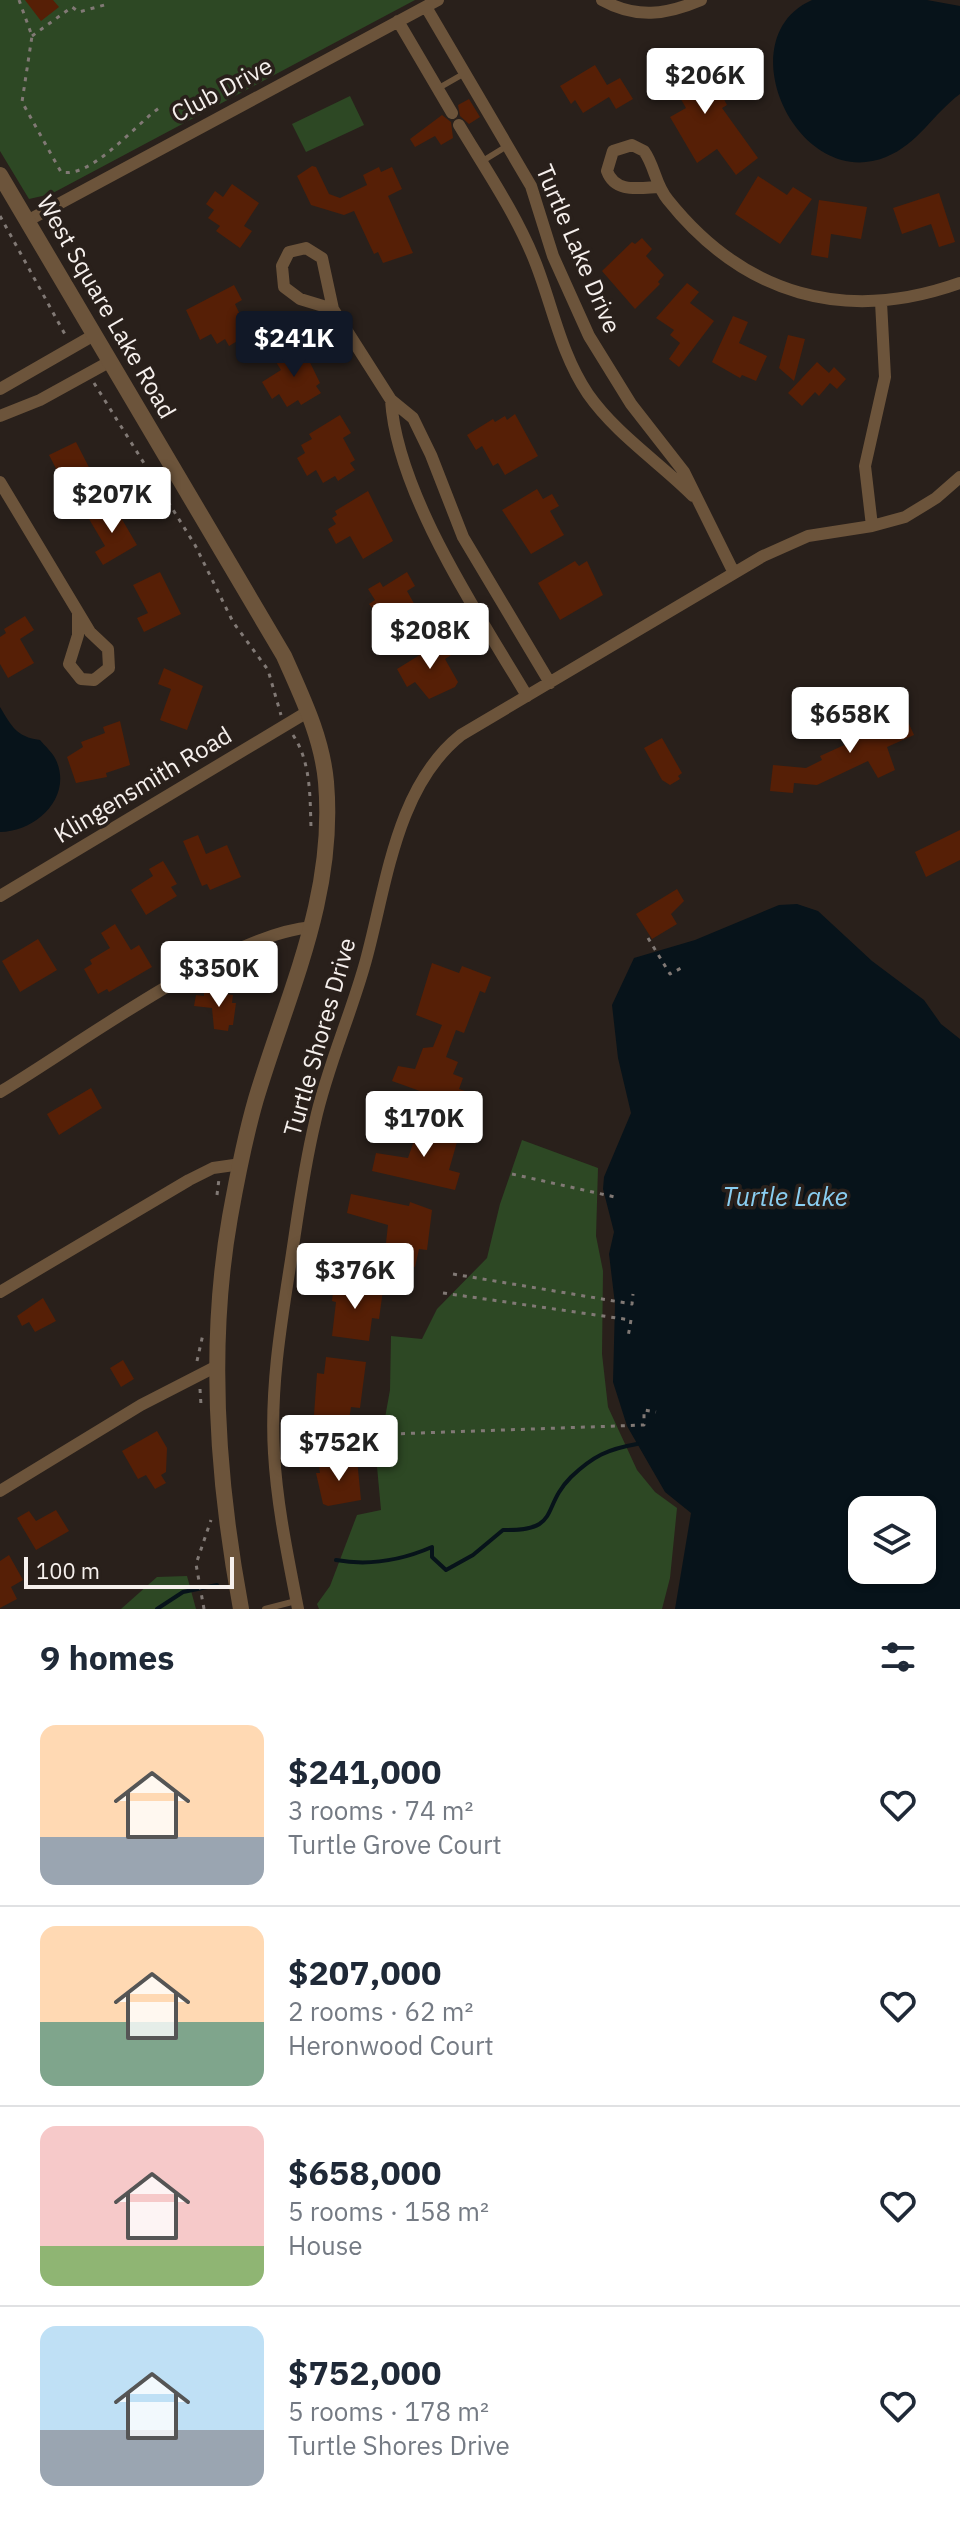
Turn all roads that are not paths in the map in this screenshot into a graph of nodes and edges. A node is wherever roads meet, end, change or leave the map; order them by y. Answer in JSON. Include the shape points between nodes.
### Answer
{"nodes":[{"id":1,"x":438,"y":0,"type":"edge"},
{"id":2,"x":602,"y":0,"type":"edge"},
{"id":3,"x":696,"y":1,"type":"edge"},
{"id":4,"x":426,"y":7,"type":"junction"},
{"id":5,"x":398,"y":21,"type":"junction"},
{"id":6,"x":465,"y":73,"type":"junction"},
{"id":7,"x":437,"y":89,"type":"junction"},
{"id":8,"x":452,"y":113,"type":"dead end"},
{"id":9,"x":459,"y":125,"type":"dead end"},
{"id":10,"x":507,"y":146,"type":"junction"},
{"id":11,"x":481,"y":162,"type":"junction"},
{"id":12,"x":0,"y":175,"type":"edge"},
{"id":13,"x":658,"y":187,"type":"junction"},
{"id":14,"x":27,"y":221,"type":"junction"},
{"id":15,"x":553,"y":256,"type":"junction"},
{"id":16,"x":535,"y":262,"type":"junction"},
{"id":17,"x":960,"y":283,"type":"edge"},
{"id":18,"x":881,"y":302,"type":"junction"},
{"id":19,"x":333,"y":309,"type":"junction"},
{"id":20,"x":94,"y":335,"type":"junction"},
{"id":21,"x":109,"y":362,"type":"junction"},
{"id":22,"x":0,"y":389,"type":"edge"},
{"id":23,"x":391,"y":400,"type":"junction"},
{"id":24,"x":0,"y":416,"type":"edge"},
{"id":25,"x":960,"y":477,"type":"edge"},
{"id":26,"x":0,"y":482,"type":"edge"},
{"id":27,"x":698,"y":502,"type":"junction"},
{"id":28,"x":872,"y":526,"type":"junction"},
{"id":29,"x":463,"y":537,"type":"junction"},
{"id":30,"x":441,"y":548,"type":"junction"},
{"id":31,"x":734,"y":573,"type":"junction"},
{"id":32,"x":78,"y":613,"type":"junction"},
{"id":33,"x":550,"y":683,"type":"junction"},
{"id":34,"x":527,"y":696,"type":"junction"},
{"id":35,"x":309,"y":711,"type":"junction"},
{"id":36,"x":0,"y":896,"type":"edge"},
{"id":37,"x":312,"y":927,"type":"junction"},
{"id":38,"x":0,"y":1092,"type":"edge"},
{"id":39,"x":241,"y":1164,"type":"junction"},
{"id":40,"x":0,"y":1292,"type":"edge"},
{"id":41,"x":217,"y":1366,"type":"junction"},
{"id":42,"x":0,"y":1491,"type":"edge"},
{"id":43,"x":297,"y":1605,"type":"edge"},
{"id":44,"x":241,"y":1609,"type":"edge"},
{"id":45,"x":265,"y":1609,"type":"edge"}],
"edges":[{"from":1,"to":4,"type":"street","name":"Club Drive"},
{"from":2,"to":3,"type":"street","via":[[621,10],[649,14]]},
{"from":4,"to":5,"type":"street","name":"Club Drive"},
{"from":4,"to":6,"type":"street","name":"Turtle Lake Drive"},
{"from":5,"to":7,"type":"street"},
{"from":5,"to":14,"type":"street","name":"Club Drive"},
{"from":6,"to":7,"type":"lane"},
{"from":6,"to":10,"type":"street","name":"Turtle Lake Drive"},
{"from":7,"to":8,"type":"street"},
{"from":9,"to":11,"type":"street","name":"Turtle Lake Drive"},
{"from":10,"to":11,"type":"lane"},
{"from":10,"to":15,"type":"street","name":"Turtle Lake Drive","via":[[531,186]]},
{"from":11,"to":16,"type":"street","name":"Turtle Lake Drive"},
{"from":12,"to":14,"type":"street","name":"West Square Lake Road"},
{"from":13,"to":13,"type":"street","via":[[644,151],[632,145],[613,151],[607,171],[613,183]]},
{"from":13,"to":18,"type":"street","via":[[703,240],[764,280],[820,298]]},
{"from":14,"to":20,"type":"street","name":"West Square Lake Road"},
{"from":15,"to":16,"type":"lane"},
{"from":15,"to":27,"type":"street","name":"Turtle Lake Drive","via":[[600,355],[684,472]]},
{"from":16,"to":27,"type":"street","name":"Turtle Lake Drive","via":[[565,352],[587,392]]},
{"from":17,"to":18,"type":"street"},
{"from":18,"to":28,"type":"street","via":[[885,377],[866,455]]},
{"from":19,"to":19,"type":"street","via":[[322,258],[306,248],[289,252],[282,266],[284,287],[300,299]]},
{"from":19,"to":23,"type":"street"},
{"from":20,"to":21,"type":"street","name":"West Square Lake Road"},
{"from":20,"to":22,"type":"street"},
{"from":21,"to":24,"type":"street"},
{"from":21,"to":35,"type":"street","name":"West Square Lake Road","via":[[284,656]]},
{"from":23,"to":29,"type":"street","via":[[413,418],[423,436]]},
{"from":23,"to":30,"type":"street","via":[[393,430]]},
{"from":25,"to":28,"type":"street","via":[[914,513]]},
{"from":26,"to":32,"type":"street"},
{"from":27,"to":31,"type":"street","name":"Turtle Lake Drive"},
{"from":28,"to":31,"type":"street","via":[[798,539]]},
{"from":29,"to":30,"type":"street"},
{"from":29,"to":33,"type":"street"},
{"from":30,"to":34,"type":"street"},
{"from":31,"to":33,"type":"street","name":"Turtle Shores Drive"},
{"from":32,"to":32,"type":"street","via":[[69,664],[81,679],[94,680],[106,674],[110,655]]},
{"from":33,"to":34,"type":"street","name":"Turtle Shores Drive"},
{"from":34,"to":43,"type":"street","name":"Turtle Shores Drive","via":[[449,745],[413,794],[315,1122],[287,1286],[274,1410],[282,1526]]},
{"from":35,"to":36,"type":"street","name":"Klingensmith Road"},
{"from":35,"to":37,"type":"street","name":"West Square Lake Road","via":[[326,782],[325,874]]},
{"from":37,"to":38,"type":"street","via":[[257,940]]},
{"from":37,"to":39,"type":"street","name":"West Square Lake Road"},
{"from":39,"to":40,"type":"street","via":[[213,1168],[189,1180]]},
{"from":39,"to":41,"type":"street","name":"West Square Lake Road","via":[[229,1221]]},
{"from":41,"to":42,"type":"street"},
{"from":41,"to":44,"type":"street","name":"West Square Lake Road","via":[[222,1490]]},
{"from":43,"to":45,"type":"lane"}]}
